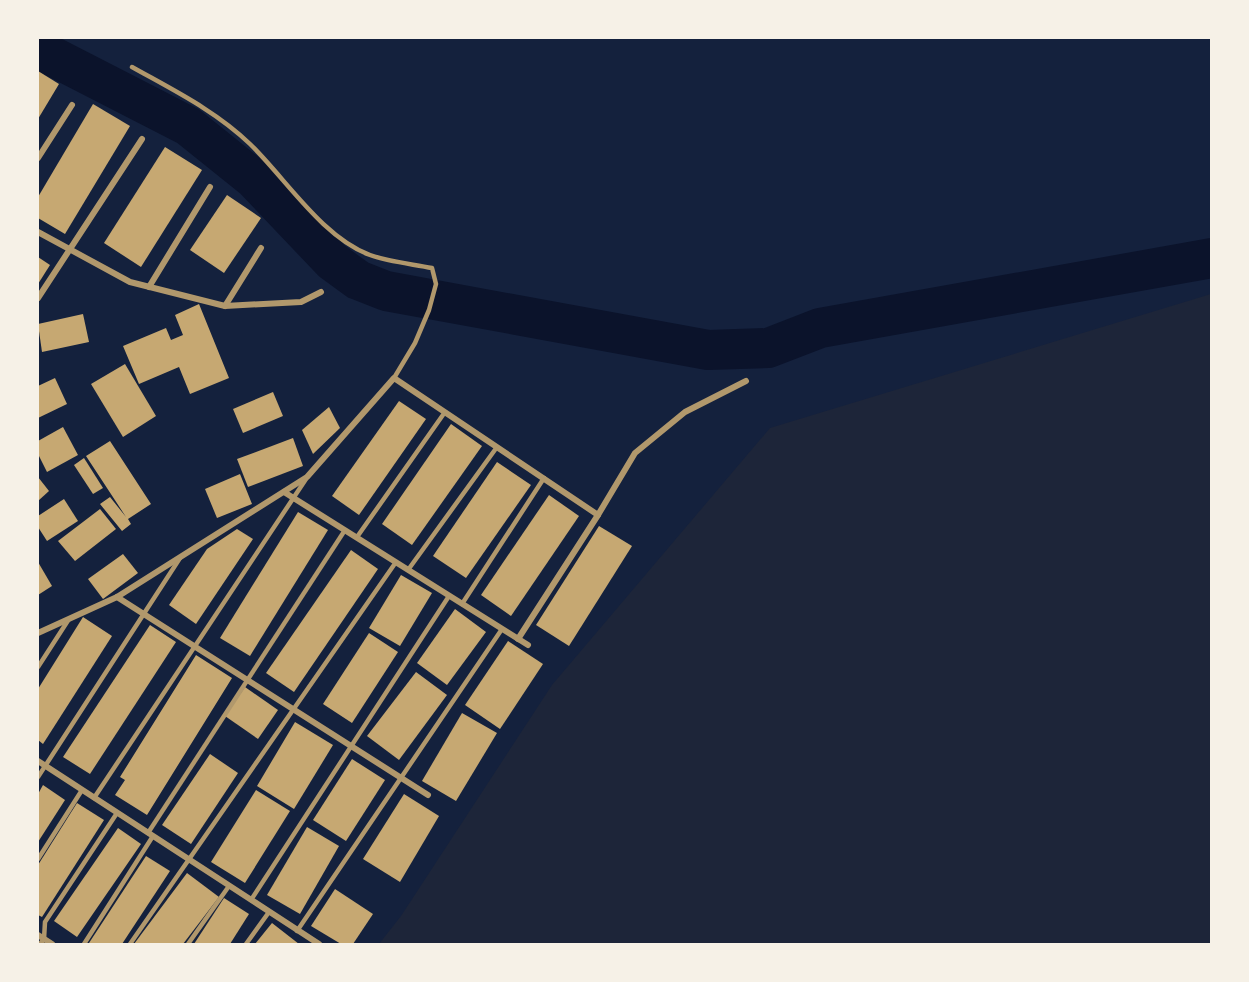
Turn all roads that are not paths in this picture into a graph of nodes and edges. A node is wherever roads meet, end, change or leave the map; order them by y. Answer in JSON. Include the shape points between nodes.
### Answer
{"nodes":[{"id":1,"x":132,"y":67,"type":"dead end"},
{"id":2,"x":72,"y":105,"type":"dead end"},
{"id":3,"x":142,"y":139,"type":"dead end"},
{"id":4,"x":38,"y":158,"type":"edge"},
{"id":5,"x":210,"y":187,"type":"dead end"},
{"id":6,"x":38,"y":232,"type":"edge"},
{"id":7,"x":261,"y":248,"type":"dead end"},
{"id":8,"x":70,"y":249,"type":"junction"},
{"id":9,"x":149,"y":287,"type":"junction"},
{"id":10,"x":321,"y":292,"type":"dead end"},
{"id":11,"x":38,"y":298,"type":"edge"},
{"id":12,"x":225,"y":306,"type":"junction"},
{"id":13,"x":394,"y":378,"type":"junction"},
{"id":14,"x":746,"y":381,"type":"dead end"},
{"id":15,"x":445,"y":412,"type":"junction"},
{"id":16,"x":496,"y":447,"type":"junction"},
{"id":17,"x":307,"y":477,"type":"junction"},
{"id":18,"x":544,"y":478,"type":"junction"},
{"id":19,"x":284,"y":492,"type":"junction"},
{"id":20,"x":293,"y":498,"type":"junction"},
{"id":21,"x":598,"y":515,"type":"junction"},
{"id":22,"x":345,"y":530,"type":"junction"},
{"id":23,"x":357,"y":537,"type":"junction"},
{"id":24,"x":182,"y":556,"type":"junction"},
{"id":25,"x":396,"y":562,"type":"junction"},
{"id":26,"x":408,"y":570,"type":"junction"},
{"id":27,"x":449,"y":596,"type":"junction"},
{"id":28,"x":117,"y":597,"type":"junction"},
{"id":29,"x":462,"y":604,"type":"junction"},
{"id":30,"x":143,"y":614,"type":"junction"},
{"id":31,"x":69,"y":618,"type":"junction"},
{"id":32,"x":502,"y":629,"type":"junction"},
{"id":33,"x":38,"y":633,"type":"edge"},
{"id":34,"x":518,"y":639,"type":"junction"},
{"id":35,"x":528,"y":645,"type":"dead end"},
{"id":36,"x":195,"y":647,"type":"junction"},
{"id":37,"x":38,"y":667,"type":"edge"},
{"id":38,"x":248,"y":680,"type":"junction"},
{"id":39,"x":294,"y":710,"type":"junction"},
{"id":40,"x":351,"y":746,"type":"junction"},
{"id":41,"x":38,"y":761,"type":"edge"},
{"id":42,"x":44,"y":765,"type":"junction"},
{"id":43,"x":38,"y":777,"type":"edge"},
{"id":44,"x":401,"y":778,"type":"junction"},
{"id":45,"x":82,"y":790,"type":"junction"},
{"id":46,"x":428,"y":795,"type":"dead end"},
{"id":47,"x":94,"y":798,"type":"junction"},
{"id":48,"x":117,"y":813,"type":"junction"},
{"id":49,"x":151,"y":835,"type":"junction"},
{"id":50,"x":38,"y":859,"type":"edge"},
{"id":51,"x":189,"y":860,"type":"junction"},
{"id":52,"x":229,"y":886,"type":"junction"},
{"id":53,"x":251,"y":900,"type":"junction"},
{"id":54,"x":268,"y":912,"type":"junction"},
{"id":55,"x":297,"y":930,"type":"junction"},
{"id":56,"x":41,"y":940,"type":"edge"},
{"id":57,"x":51,"y":945,"type":"edge"},
{"id":58,"x":84,"y":945,"type":"edge"},
{"id":59,"x":130,"y":945,"type":"edge"},
{"id":60,"x":189,"y":945,"type":"edge"},
{"id":61,"x":246,"y":945,"type":"edge"},
{"id":62,"x":319,"y":945,"type":"edge"}],
"edges":[{"from":1,"to":13,"type":"lane","via":[[205,108],[249,143],[321,221],[354,247],[371,255],[432,268],[436,284],[429,310],[415,344]]},
{"from":2,"to":4,"type":"street"},
{"from":3,"to":8,"type":"street"},
{"from":5,"to":9,"type":"street"},
{"from":6,"to":8,"type":"street"},
{"from":7,"to":12,"type":"street"},
{"from":8,"to":9,"type":"street","via":[[130,282]]},
{"from":8,"to":11,"type":"street"},
{"from":9,"to":12,"type":"street"},
{"from":10,"to":12,"type":"street","via":[[301,302]]},
{"from":13,"to":15,"type":"street"},
{"from":13,"to":17,"type":"street"},
{"from":14,"to":21,"type":"street","via":[[685,412],[635,453]]},
{"from":15,"to":16,"type":"street"},
{"from":15,"to":23,"type":"lane"},
{"from":16,"to":18,"type":"street"},
{"from":16,"to":26,"type":"lane"},
{"from":17,"to":19,"type":"street"},
{"from":17,"to":20,"type":"lane"},
{"from":18,"to":21,"type":"street"},
{"from":18,"to":29,"type":"lane"},
{"from":19,"to":20,"type":"street"},
{"from":19,"to":24,"type":"street"},
{"from":20,"to":22,"type":"street"},
{"from":20,"to":36,"type":"lane"},
{"from":21,"to":34,"type":"street"},
{"from":22,"to":23,"type":"street"},
{"from":22,"to":38,"type":"lane"},
{"from":23,"to":25,"type":"street"},
{"from":24,"to":28,"type":"street"},
{"from":24,"to":30,"type":"lane"},
{"from":25,"to":26,"type":"street"},
{"from":25,"to":39,"type":"lane"},
{"from":26,"to":27,"type":"street"},
{"from":27,"to":29,"type":"street"},
{"from":27,"to":40,"type":"lane"},
{"from":28,"to":30,"type":"street"},
{"from":28,"to":31,"type":"street"},
{"from":29,"to":32,"type":"street"},
{"from":30,"to":36,"type":"street"},
{"from":30,"to":42,"type":"lane"},
{"from":31,"to":33,"type":"street"},
{"from":31,"to":37,"type":"lane"},
{"from":32,"to":34,"type":"street"},
{"from":32,"to":44,"type":"lane"},
{"from":34,"to":35,"type":"street"},
{"from":36,"to":38,"type":"street"},
{"from":36,"to":47,"type":"lane"},
{"from":38,"to":39,"type":"street"},
{"from":38,"to":49,"type":"lane"},
{"from":39,"to":40,"type":"street"},
{"from":39,"to":51,"type":"lane"},
{"from":40,"to":44,"type":"street"},
{"from":40,"to":53,"type":"lane"},
{"from":41,"to":42,"type":"street"},
{"from":42,"to":43,"type":"lane"},
{"from":42,"to":45,"type":"street"},
{"from":44,"to":46,"type":"street"},
{"from":44,"to":55,"type":"lane"},
{"from":45,"to":47,"type":"street"},
{"from":45,"to":50,"type":"lane"},
{"from":47,"to":48,"type":"street"},
{"from":48,"to":49,"type":"street"},
{"from":48,"to":56,"type":"lane","via":[[45,922]]},
{"from":49,"to":51,"type":"street"},
{"from":49,"to":58,"type":"lane"},
{"from":51,"to":52,"type":"street"},
{"from":51,"to":59,"type":"lane"},
{"from":52,"to":53,"type":"street"},
{"from":52,"to":60,"type":"lane"},
{"from":53,"to":54,"type":"street"},
{"from":54,"to":55,"type":"street"},
{"from":54,"to":61,"type":"lane"},
{"from":55,"to":62,"type":"street"},
{"from":56,"to":57,"type":"street"}]}
